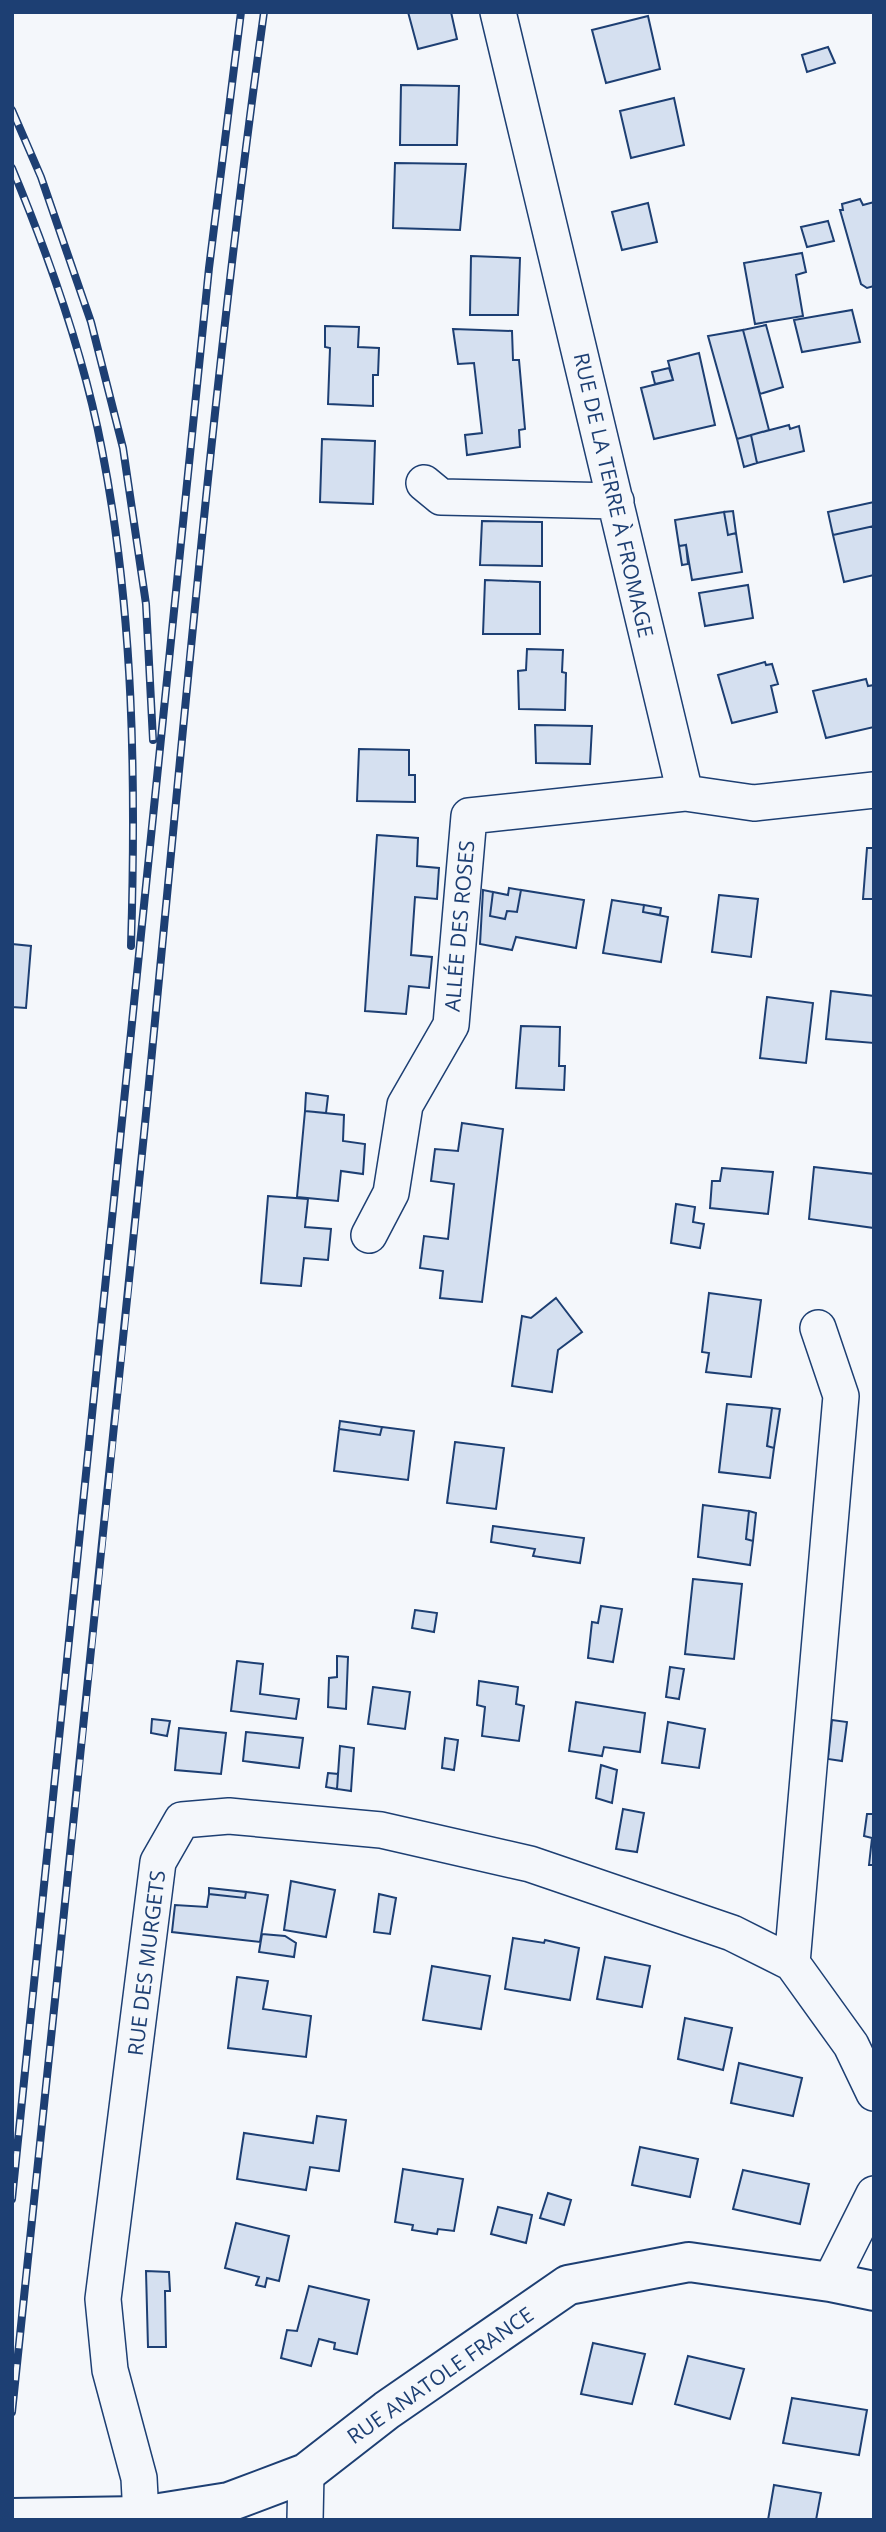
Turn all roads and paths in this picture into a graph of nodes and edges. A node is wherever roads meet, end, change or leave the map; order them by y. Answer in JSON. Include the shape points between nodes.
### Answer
{"nodes":[{"id":1,"x":498,"y":12,"type":"edge"},
{"id":2,"x":424,"y":484,"type":"dead end"},
{"id":3,"x":616,"y":501,"type":"junction"},
{"id":4,"x":874,"y":790,"type":"edge"},
{"id":5,"x":685,"y":793,"type":"junction"},
{"id":6,"x":369,"y":1235,"type":"dead end"},
{"id":7,"x":818,"y":1328,"type":"dead end"},
{"id":8,"x":792,"y":1963,"type":"junction"},
{"id":9,"x":874,"y":2093,"type":"edge"},
{"id":10,"x":874,"y":2194,"type":"edge"},
{"id":11,"x":830,"y":2282,"type":"junction"},
{"id":12,"x":874,"y":2291,"type":"edge"},
{"id":13,"x":306,"y":2473,"type":"junction"},
{"id":14,"x":21,"y":2518,"type":"edge"},
{"id":15,"x":143,"y":2518,"type":"edge"},
{"id":16,"x":305,"y":2520,"type":"edge"}],
"edges":[{"from":1,"to":3,"type":"street","name":"RUE DE LA TERRE À FROMAGE"},
{"from":2,"to":3,"type":"street","via":[[441,497]]},
{"from":3,"to":5,"type":"street","name":"RUE DE LA TERRE À FROMAGE"},
{"from":4,"to":5,"type":"street","via":[[754,803]]},
{"from":5,"to":6,"type":"street","name":"ALLÉE DES ROSES","via":[[469,816],[451,1026],[405,1105],[391,1193]]},
{"from":7,"to":8,"type":"street","via":[[841,1396]]},
{"from":8,"to":9,"type":"street","name":"RUE DES MURGETS","via":[[851,2045]]},
{"from":8,"to":15,"type":"street","name":"RUE DES MURGETS","via":[[732,1933],[530,1864],[381,1830],[229,1815],[182,1820],[158,1862],[103,2299],[110,2370],[139,2478]]},
{"from":10,"to":11,"type":"street"},
{"from":11,"to":12,"type":"street","name":"RUE ANATOLE FRANCE"},
{"from":11,"to":13,"type":"street","name":"RUE ANATOLE FRANCE","via":[[689,2262],[568,2285],[387,2410]]},
{"from":13,"to":15,"type":"street","name":"RUE ANATOLE FRANCE","via":[[229,2502]]},
{"from":13,"to":16,"type":"street"},
{"from":14,"to":15,"type":"street","name":"RUE ANATOLE FRANCE"}]}
